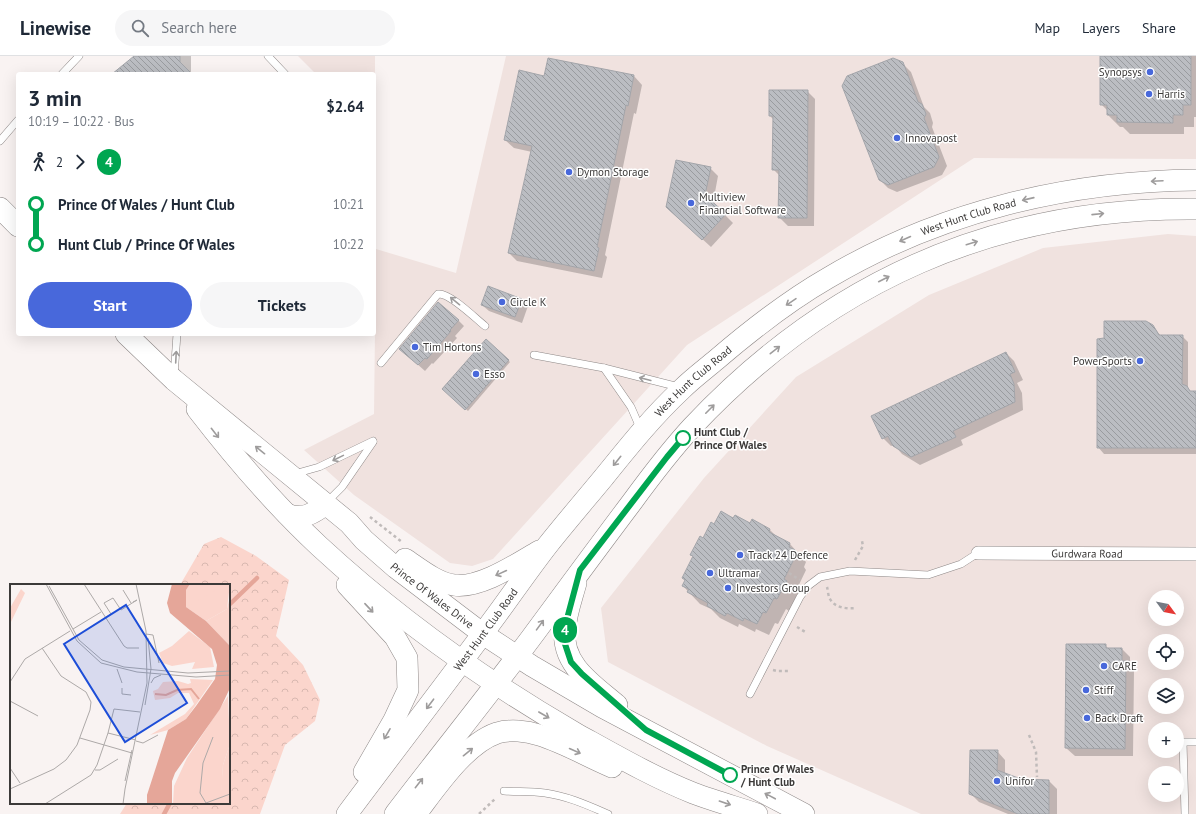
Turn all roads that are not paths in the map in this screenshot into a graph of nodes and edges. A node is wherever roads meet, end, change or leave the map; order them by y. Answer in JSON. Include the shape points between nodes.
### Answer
{"nodes":[{"id":1,"x":79,"y":56,"type":"edge"},
{"id":2,"x":268,"y":56,"type":"edge"},
{"id":3,"x":64,"y":72,"type":"edge"},
{"id":4,"x":283,"y":72,"type":"edge"},
{"id":5,"x":16,"y":122,"type":"edge"},
{"id":6,"x":0,"y":141,"type":"edge"},
{"id":7,"x":1196,"y":180,"type":"edge"},
{"id":8,"x":0,"y":208,"type":"edge"},
{"id":9,"x":1196,"y":209,"type":"edge"},
{"id":10,"x":16,"y":224,"type":"edge"},
{"id":11,"x":485,"y":326,"type":"dead end"},
{"id":12,"x":131,"y":336,"type":"edge"},
{"id":13,"x":177,"y":336,"type":"edge"},
{"id":14,"x":534,"y":355,"type":"dead end"},
{"id":15,"x":381,"y":363,"type":"dead end"},
{"id":16,"x":604,"y":368,"type":"junction"},
{"id":17,"x":174,"y":380,"type":"junction"},
{"id":18,"x":683,"y":388,"type":"junction"},
{"id":19,"x":641,"y":431,"type":"junction"},
{"id":20,"x":290,"y":475,"type":"junction"},
{"id":21,"x":326,"y":504,"type":"junction"},
{"id":22,"x":287,"y":514,"type":"junction"},
{"id":23,"x":358,"y":519,"type":"junction"},
{"id":24,"x":319,"y":546,"type":"junction"},
{"id":25,"x":547,"y":546,"type":"junction"},
{"id":26,"x":978,"y":553,"type":"joint"},
{"id":27,"x":1196,"y":554,"type":"edge"},
{"id":28,"x":580,"y":570,"type":"junction"},
{"id":29,"x":483,"y":634,"type":"junction"},
{"id":30,"x":517,"y":656,"type":"junction"},
{"id":31,"x":463,"y":661,"type":"junction"},
{"id":32,"x":495,"y":685,"type":"junction"},
{"id":33,"x":750,"y":694,"type":"dead end"},
{"id":34,"x":646,"y":730,"type":"junction"},
{"id":35,"x":1196,"y":742,"type":"edge"},
{"id":36,"x":504,"y":791,"type":"road end"},
{"id":37,"x":693,"y":793,"type":"junction"},
{"id":38,"x":340,"y":814,"type":"edge"},
{"id":39,"x":347,"y":814,"type":"edge"},
{"id":40,"x":395,"y":814,"type":"edge"},
{"id":41,"x":416,"y":814,"type":"edge"},
{"id":42,"x":608,"y":814,"type":"edge"},
{"id":43,"x":757,"y":814,"type":"edge"},
{"id":44,"x":804,"y":814,"type":"edge"},
{"id":45,"x":1185,"y":814,"type":"edge"}],
"edges":[{"from":1,"to":3,"type":"lane"},
{"from":2,"to":4,"type":"lane"},
{"from":5,"to":6,"type":"lane"},
{"from":7,"to":18,"type":"main road","name":"West Hunt Club Road","one_way":true,"via":[[1121,184],[1064,192],[1001,206],[932,227],[828,278],[738,341]]},
{"from":8,"to":10,"type":"main road"},
{"from":28,"to":9,"type":"main road","one_way":true,"via":[[696,423],[773,350],[838,305],[910,266],[964,245],[1020,229],[1080,216]]},
{"from":11,"to":15,"type":"lane","one_way":true,"via":[[451,298],[438,294]]},
{"from":12,"to":17,"type":"main road","name":"Prince Of Wales Drive"},
{"from":17,"to":13,"type":"lane","one_way":true},
{"from":14,"to":16,"type":"lane"},
{"from":18,"to":16,"type":"lane","one_way":true},
{"from":16,"to":19,"type":"lane","via":[[631,407]]},
{"from":20,"to":17,"type":"main road","name":"Prince Of Wales Drive","one_way":true},
{"from":17,"to":22,"type":"main road","name":"Prince Of Wales Drive","one_way":true,"via":[[224,445]]},
{"from":18,"to":19,"type":"main road","name":"West Hunt Club Road"},
{"from":19,"to":25,"type":"main road","name":"West Hunt Club Road","one_way":true},
{"from":20,"to":21,"type":"main road","name":"Prince Of Wales Drive"},
{"from":21,"to":20,"type":"lane","one_way":true,"via":[[342,487],[373,441],[319,467]]},
{"from":21,"to":22,"type":"main road","via":[[309,515],[293,517]]},
{"from":21,"to":23,"type":"main road","name":"Prince Of Wales Drive"},
{"from":22,"to":24,"type":"main road","name":"Prince Of Wales Drive"},
{"from":25,"to":23,"type":"main road","one_way":true,"via":[[502,572],[469,585],[455,586],[440,581],[422,570]]},
{"from":23,"to":29,"type":"main road","name":"Prince Of Wales Drive","via":[[364,540],[396,568]]},
{"from":24,"to":31,"type":"main road","name":"Prince Of Wales Drive","via":[[420,630]]},
{"from":24,"to":38,"type":"main road","one_way":true,"via":[[336,574],[395,637],[406,658],[408,690],[403,705]]},
{"from":25,"to":29,"type":"main road","name":"West Hunt Club Road"},
{"from":26,"to":27,"type":"street","name":"Gurdwara Road"},
{"from":26,"to":33,"type":"lane","via":[[961,564],[928,575],[850,571],[820,577],[808,586],[800,597]]},
{"from":30,"to":28,"type":"main road","one_way":true},
{"from":28,"to":34,"type":"main road","via":[[564,631],[571,662]]},
{"from":29,"to":30,"type":"main road","name":"Prince Of Wales Drive"},
{"from":29,"to":31,"type":"main road","name":"West Hunt Club Road"},
{"from":30,"to":32,"type":"main road"},
{"from":30,"to":34,"type":"main road","name":"Prince Of Wales Drive"},
{"from":31,"to":32,"type":"main road","name":"Prince Of Wales Drive"},
{"from":31,"to":39,"type":"main road","name":"West Hunt Club Road","one_way":true},
{"from":32,"to":37,"type":"main road","name":"Prince Of Wales Drive","one_way":true,"via":[[598,745]]},
{"from":40,"to":32,"type":"main road","one_way":true},
{"from":44,"to":34,"type":"main road","name":"Prince Of Wales Drive","one_way":true},
{"from":35,"to":45,"type":"lane","via":[[1183,742]]},
{"from":36,"to":42,"type":"lane","via":[[564,797]]},
{"from":41,"to":37,"type":"main road","one_way":true,"via":[[465,754],[486,738],[509,731],[538,735],[624,771]]},
{"from":37,"to":43,"type":"main road","name":"Prince Of Wales Drive","one_way":true}]}
